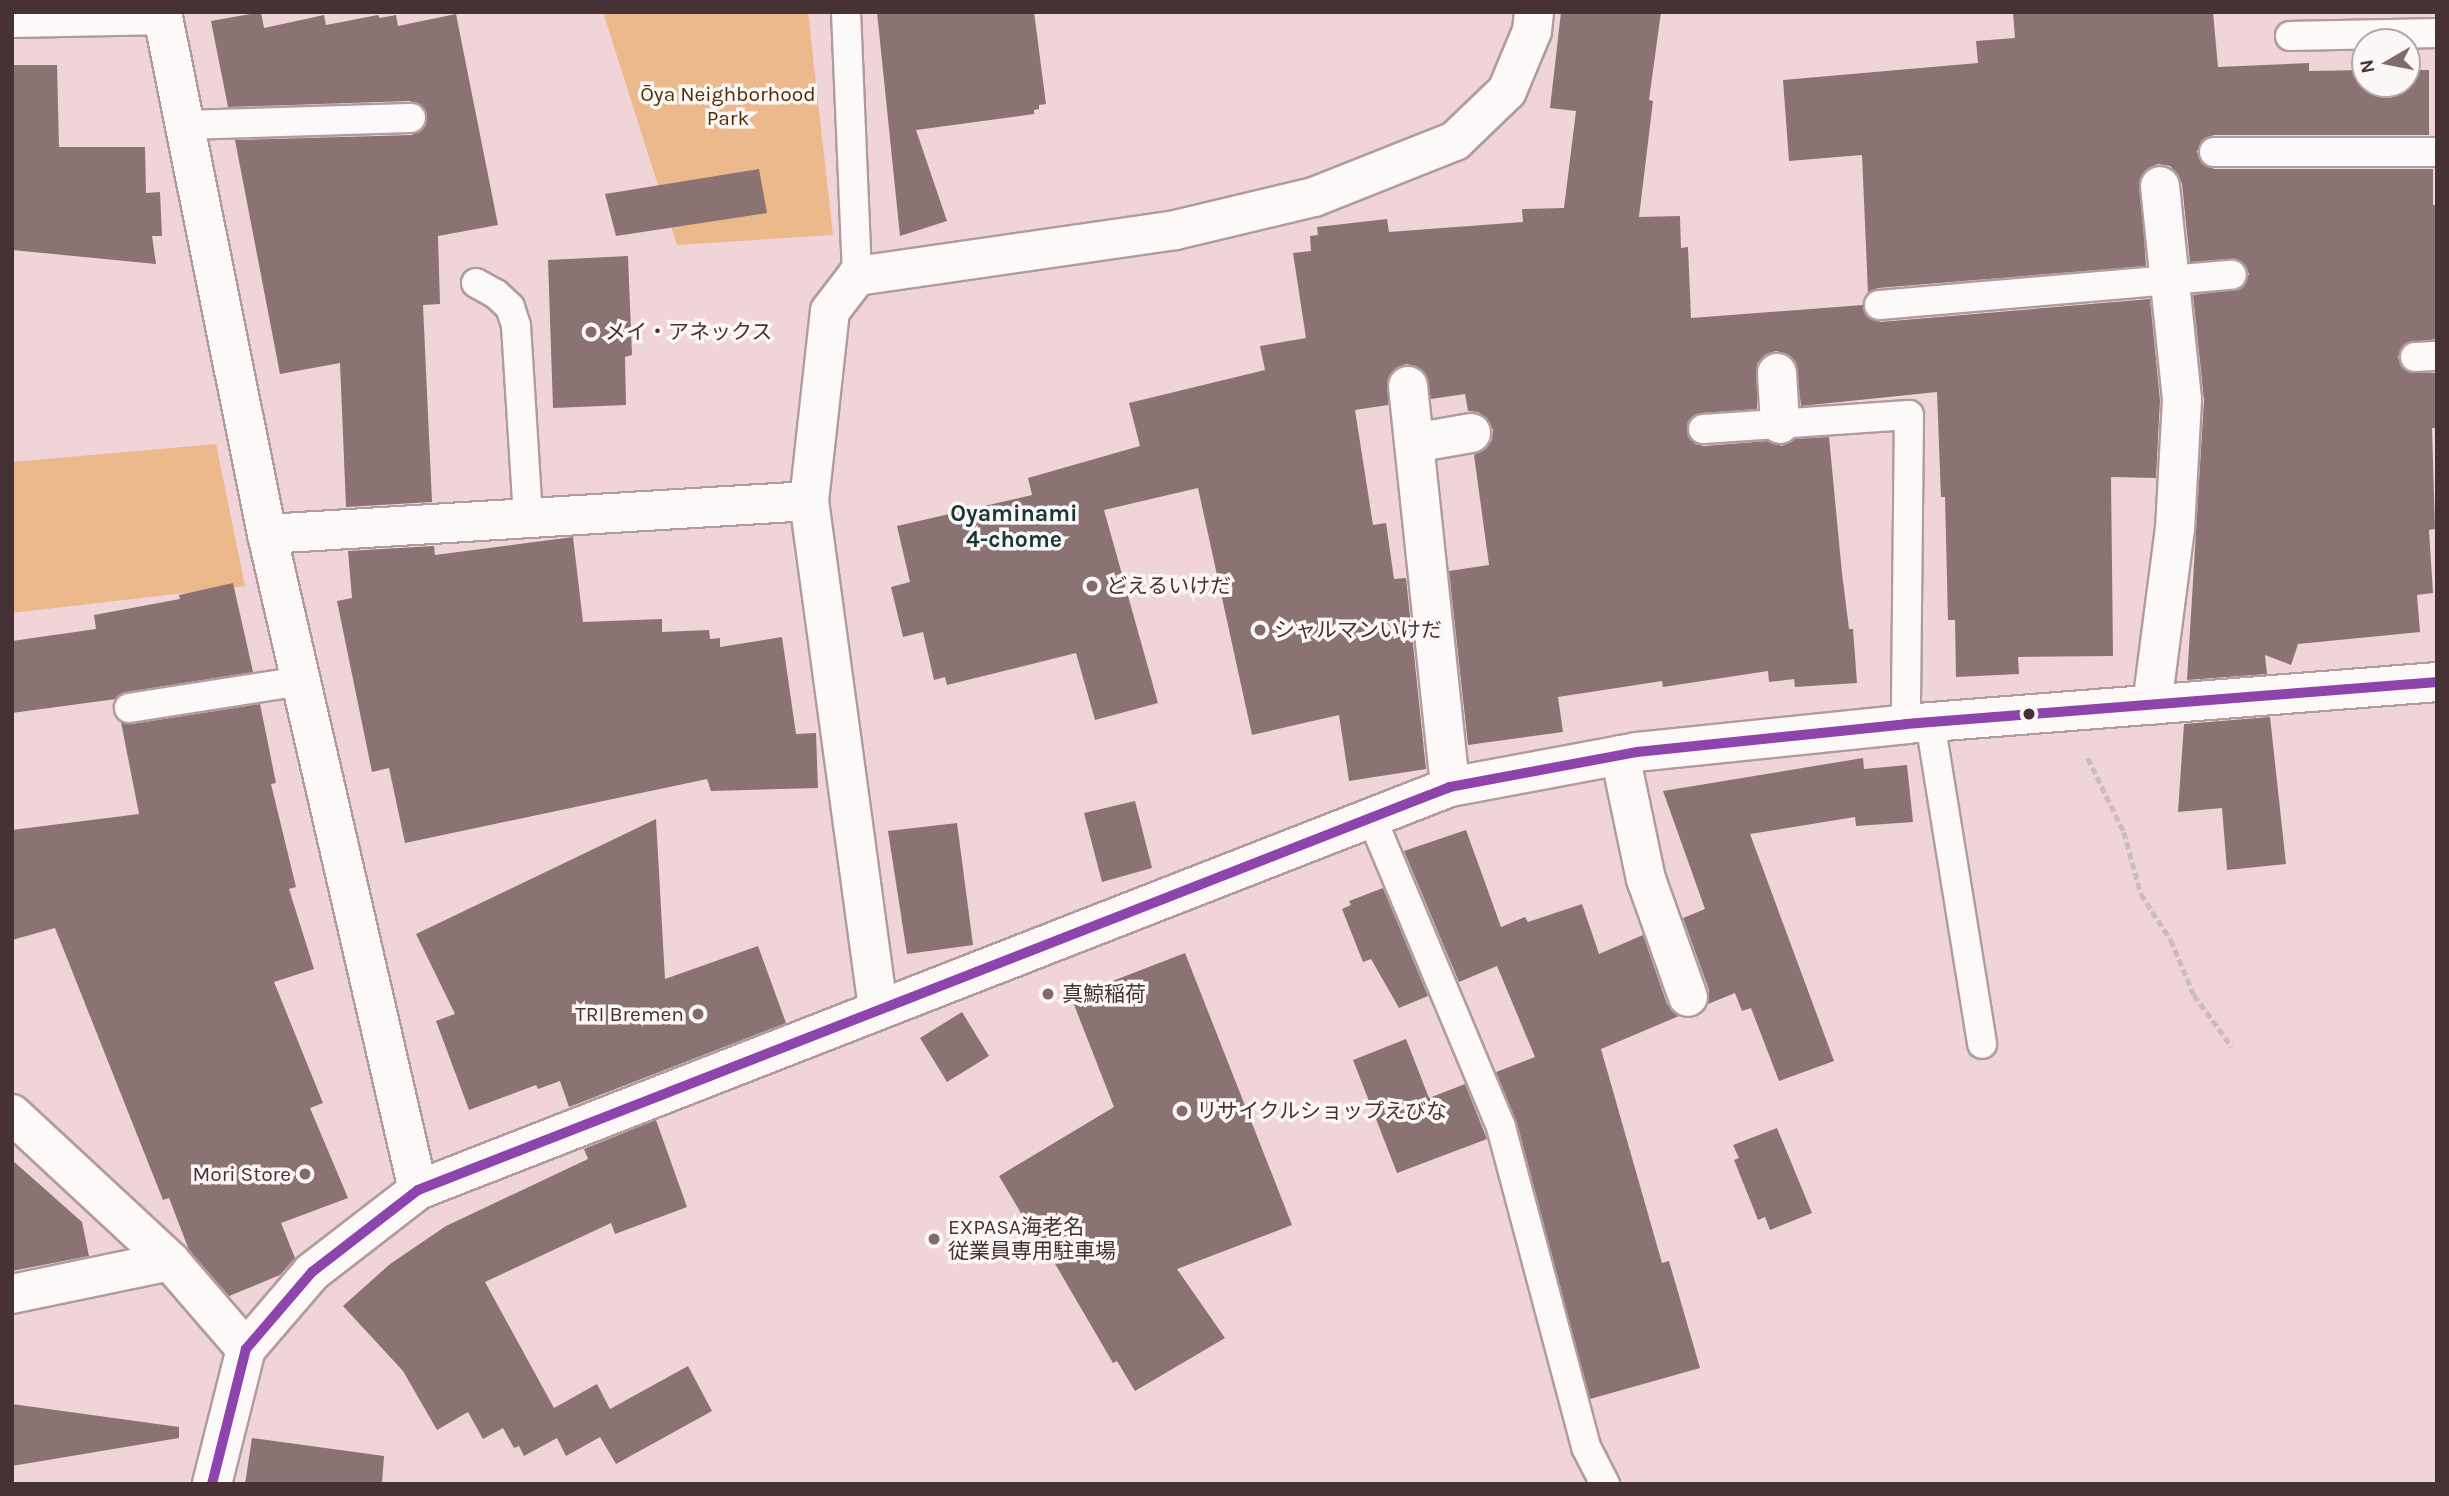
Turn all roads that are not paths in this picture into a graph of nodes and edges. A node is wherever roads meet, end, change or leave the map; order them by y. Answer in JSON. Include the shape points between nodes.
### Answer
{"nodes":[{"id":1,"x":846,"y":12,"type":"edge"},
{"id":2,"x":1534,"y":12,"type":"edge"},
{"id":3,"x":162,"y":14,"type":"edge"},
{"id":4,"x":12,"y":18,"type":"edge"},
{"id":5,"x":2437,"y":33,"type":"edge"},
{"id":6,"x":2290,"y":36,"type":"dead end"},
{"id":7,"x":411,"y":118,"type":"dead end"},
{"id":8,"x":184,"y":125,"type":"junction"},
{"id":9,"x":2214,"y":152,"type":"dead end"},
{"id":10,"x":2437,"y":152,"type":"edge"},
{"id":11,"x":2160,"y":186,"type":"dead end"},
{"id":12,"x":2232,"y":275,"type":"dead end"},
{"id":13,"x":857,"y":276,"type":"junction"},
{"id":14,"x":2168,"y":280,"type":"junction"},
{"id":15,"x":475,"y":283,"type":"dead end"},
{"id":16,"x":1879,"y":305,"type":"dead end"},
{"id":17,"x":1777,"y":373,"type":"dead end"},
{"id":18,"x":1408,"y":386,"type":"dead end"},
{"id":19,"x":1780,"y":424,"type":"junction"},
{"id":20,"x":1703,"y":429,"type":"dead end"},
{"id":21,"x":1471,"y":433,"type":"dead end"},
{"id":22,"x":1414,"y":443,"type":"junction"},
{"id":23,"x":809,"y":501,"type":"junction"},
{"id":24,"x":528,"y":518,"type":"junction"},
{"id":25,"x":267,"y":534,"type":"junction"},
{"id":26,"x":302,"y":681,"type":"junction"},
{"id":27,"x":2437,"y":681,"type":"edge"},
{"id":28,"x":2152,"y":705,"type":"junction"},
{"id":29,"x":129,"y":708,"type":"dead end"},
{"id":30,"x":1918,"y":723,"type":"junction"},
{"id":31,"x":1620,"y":755,"type":"junction"},
{"id":32,"x":1450,"y":787,"type":"junction"},
{"id":33,"x":1371,"y":816,"type":"junction"},
{"id":34,"x":1688,"y":997,"type":"dead end"},
{"id":35,"x":878,"y":1008,"type":"junction"},
{"id":36,"x":1982,"y":1044,"type":"dead end"},
{"id":37,"x":12,"y":1114,"type":"edge"},
{"id":38,"x":418,"y":1190,"type":"junction"},
{"id":39,"x":170,"y":1261,"type":"junction"},
{"id":40,"x":12,"y":1294,"type":"edge"},
{"id":41,"x":246,"y":1349,"type":"junction"},
{"id":42,"x":212,"y":1484,"type":"edge"},
{"id":43,"x":1605,"y":1484,"type":"edge"}],
"edges":[{"from":1,"to":13,"type":"lane"},
{"from":2,"to":13,"type":"street","via":[[1532,31],[1507,91],[1455,141],[1327,192],[1175,230]]},
{"from":3,"to":4,"type":"street"},
{"from":3,"to":8,"type":"street"},
{"from":5,"to":6,"type":"lane"},
{"from":7,"to":8,"type":"lane"},
{"from":8,"to":25,"type":"street"},
{"from":9,"to":10,"type":"lane"},
{"from":11,"to":14,"type":"street"},
{"from":12,"to":14,"type":"lane"},
{"from":13,"to":23,"type":"street","via":[[830,311]]},
{"from":14,"to":16,"type":"lane"},
{"from":14,"to":28,"type":"street","via":[[2182,399],[2175,529]]},
{"from":15,"to":24,"type":"lane","via":[[510,307],[516,326]]},
{"from":17,"to":19,"type":"street"},
{"from":18,"to":22,"type":"street"},
{"from":19,"to":20,"type":"lane"},
{"from":19,"to":30,"type":"lane","via":[[1909,415]]},
{"from":21,"to":22,"type":"street"},
{"from":22,"to":32,"type":"street"},
{"from":23,"to":24,"type":"street"},
{"from":23,"to":35,"type":"street"},
{"from":24,"to":25,"type":"street"},
{"from":25,"to":26,"type":"street"},
{"from":26,"to":29,"type":"lane"},
{"from":26,"to":38,"type":"street"},
{"from":27,"to":28,"type":"street"},
{"from":28,"to":30,"type":"street"},
{"from":30,"to":31,"type":"street"},
{"from":30,"to":36,"type":"lane"},
{"from":31,"to":32,"type":"street"},
{"from":31,"to":34,"type":"street","via":[[1646,879]]},
{"from":32,"to":33,"type":"street"},
{"from":33,"to":35,"type":"street"},
{"from":33,"to":43,"type":"lane","via":[[1501,1127],[1586,1447]]},
{"from":35,"to":38,"type":"street"},
{"from":37,"to":39,"type":"street"},
{"from":38,"to":41,"type":"street","via":[[312,1272]]},
{"from":39,"to":40,"type":"street"},
{"from":39,"to":41,"type":"street"},
{"from":41,"to":42,"type":"street"}]}
